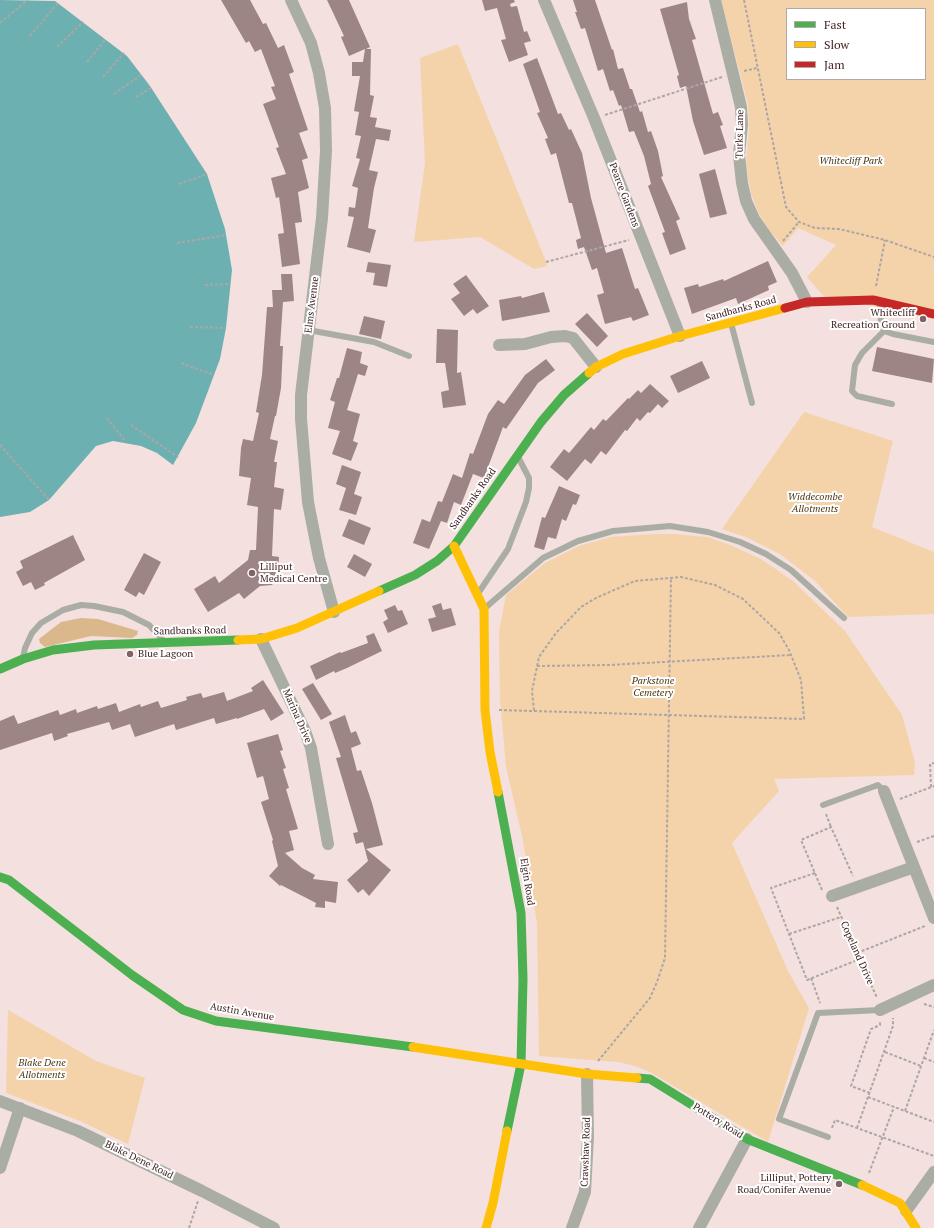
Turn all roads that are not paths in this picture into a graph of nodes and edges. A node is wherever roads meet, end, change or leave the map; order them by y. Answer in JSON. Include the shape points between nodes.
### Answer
{"nodes":[{"id":1,"x":291,"y":0,"type":"edge"},
{"id":2,"x":544,"y":0,"type":"edge"},
{"id":3,"x":715,"y":0,"type":"edge"},
{"id":4,"x":877,"y":300,"type":"junction"},
{"id":5,"x":807,"y":302,"type":"junction"},
{"id":6,"x":934,"y":314,"type":"edge"},
{"id":7,"x":731,"y":323,"type":"junction"},
{"id":8,"x":308,"y":330,"type":"junction"},
{"id":9,"x":884,"y":331,"type":"junction"},
{"id":10,"x":680,"y":336,"type":"junction"},
{"id":11,"x":934,"y":342,"type":"edge"},
{"id":12,"x":499,"y":345,"type":"dead end"},
{"id":13,"x":409,"y":356,"type":"dead end"},
{"id":14,"x":596,"y":367,"type":"junction"},
{"id":15,"x":752,"y":403,"type":"dead end"},
{"id":16,"x":892,"y":404,"type":"dead end"},
{"id":17,"x":517,"y":456,"type":"junction"},
{"id":18,"x":454,"y":546,"type":"junction"},
{"id":19,"x":478,"y":594,"type":"junction"},
{"id":20,"x":484,"y":609,"type":"junction"},
{"id":21,"x":334,"y":612,"type":"junction"},
{"id":22,"x":844,"y":618,"type":"dead end"},
{"id":23,"x":261,"y":639,"type":"junction"},
{"id":24,"x":168,"y":643,"type":"junction"},
{"id":25,"x":23,"y":659,"type":"junction"},
{"id":26,"x":0,"y":669,"type":"edge"},
{"id":27,"x":884,"y":791,"type":"joint"},
{"id":28,"x":823,"y":805,"type":"road end"},
{"id":29,"x":328,"y":844,"type":"dead end"},
{"id":30,"x":914,"y":867,"type":"junction"},
{"id":31,"x":0,"y":877,"type":"edge"},
{"id":32,"x":832,"y":896,"type":"road end"},
{"id":33,"x":930,"y":921,"type":"edge"},
{"id":34,"x":934,"y":985,"type":"edge"},
{"id":35,"x":884,"y":1008,"type":"joint"},
{"id":36,"x":521,"y":1064,"type":"junction"},
{"id":37,"x":586,"y":1074,"type":"junction"},
{"id":38,"x":0,"y":1101,"type":"edge"},
{"id":39,"x":20,"y":1108,"type":"junction"},
{"id":40,"x":828,"y":1137,"type":"road end"},
{"id":41,"x":747,"y":1139,"type":"junction"},
{"id":42,"x":0,"y":1168,"type":"edge"},
{"id":43,"x":934,"y":1172,"type":"edge"},
{"id":44,"x":906,"y":1210,"type":"junction"},
{"id":45,"x":274,"y":1228,"type":"edge"},
{"id":46,"x":486,"y":1228,"type":"edge"},
{"id":47,"x":572,"y":1228,"type":"edge"},
{"id":48,"x":699,"y":1228,"type":"edge"},
{"id":49,"x":916,"y":1228,"type":"edge"}],
"edges":[{"from":1,"to":8,"type":"street","name":"Elms Avenue","via":[[311,43],[325,108],[326,151],[322,218]]},
{"from":2,"to":10,"type":"street","name":"Pearce Gardens","via":[[594,118]]},
{"from":3,"to":5,"type":"street","name":"Turks Lane","via":[[741,106],[739,155],[742,183],[754,219],[776,249]]},
{"from":4,"to":5,"type":"street","name":"Sandbanks Road"},
{"from":4,"to":6,"type":"street","name":"Sandbanks Road"},
{"from":4,"to":9,"type":"lane"},
{"from":5,"to":7,"type":"street","name":"Sandbanks Road"},
{"from":7,"to":10,"type":"street","name":"Sandbanks Road"},
{"from":7,"to":15,"type":"lane"},
{"from":8,"to":13,"type":"lane","via":[[374,342]]},
{"from":8,"to":21,"type":"street","name":"Elms Avenue","via":[[301,394],[302,448],[318,558]]},
{"from":9,"to":11,"type":"lane"},
{"from":9,"to":16,"type":"lane","via":[[862,353],[855,366],[852,391],[857,396]]},
{"from":10,"to":14,"type":"street","name":"Sandbanks Road","via":[[622,354]]},
{"from":12,"to":14,"type":"street","via":[[525,344],[551,336],[566,336],[573,338]]},
{"from":14,"to":17,"type":"street","name":"Sandbanks Road","via":[[564,395]]},
{"from":17,"to":18,"type":"street","name":"Sandbanks Road"},
{"from":17,"to":19,"type":"lane","via":[[529,478],[526,502],[508,549]]},
{"from":18,"to":19,"type":"street","name":"Elgin Road"},
{"from":18,"to":21,"type":"street","name":"Sandbanks Road","via":[[415,575]]},
{"from":19,"to":20,"type":"street","name":"Elgin Road"},
{"from":20,"to":22,"type":"lane","via":[[543,558],[578,541],[613,531],[670,526],[708,532],[766,554],[791,570]]},
{"from":20,"to":36,"type":"street","name":"Elgin Road","via":[[485,710],[490,752],[512,852],[521,913]]},
{"from":21,"to":23,"type":"street","name":"Sandbanks Road","via":[[297,628]]},
{"from":23,"to":24,"type":"street","name":"Sandbanks Road"},
{"from":23,"to":29,"type":"street","name":"Marina Drive","via":[[306,731]]},
{"from":24,"to":25,"type":"street","name":"Sandbanks Road","via":[[94,645],[53,650]]},
{"from":24,"to":25,"type":"lane","via":[[149,625],[122,612],[82,605],[63,610],[41,623],[32,633]]},
{"from":25,"to":26,"type":"street","name":"Sandbanks Road"},
{"from":27,"to":28,"type":"lane","via":[[878,785]]},
{"from":27,"to":30,"type":"street"},
{"from":30,"to":32,"type":"street"},
{"from":30,"to":33,"type":"street"},
{"from":31,"to":36,"type":"street","name":"Austin Avenue","via":[[8,880],[132,975],[183,1010],[216,1021],[373,1041]]},
{"from":34,"to":35,"type":"street"},
{"from":35,"to":40,"type":"lane","via":[[818,1014],[779,1119]]},
{"from":36,"to":37,"type":"street","name":"Pottery Road"},
{"from":36,"to":46,"type":"street","name":"Elgin Road"},
{"from":37,"to":41,"type":"street","name":"Pottery Road","via":[[650,1079]]},
{"from":37,"to":47,"type":"street","name":"Crawshaw Road","via":[[588,1137],[585,1192]]},
{"from":38,"to":39,"type":"street","name":"Blake Dene Road"},
{"from":39,"to":42,"type":"street"},
{"from":39,"to":45,"type":"street","name":"Blake Dene Road","via":[[78,1130]]},
{"from":41,"to":44,"type":"street","name":"Pottery Road","via":[[864,1186],[900,1203]]},
{"from":41,"to":48,"type":"street"},
{"from":43,"to":44,"type":"street"},
{"from":44,"to":49,"type":"street","name":"Pottery Road"}]}
